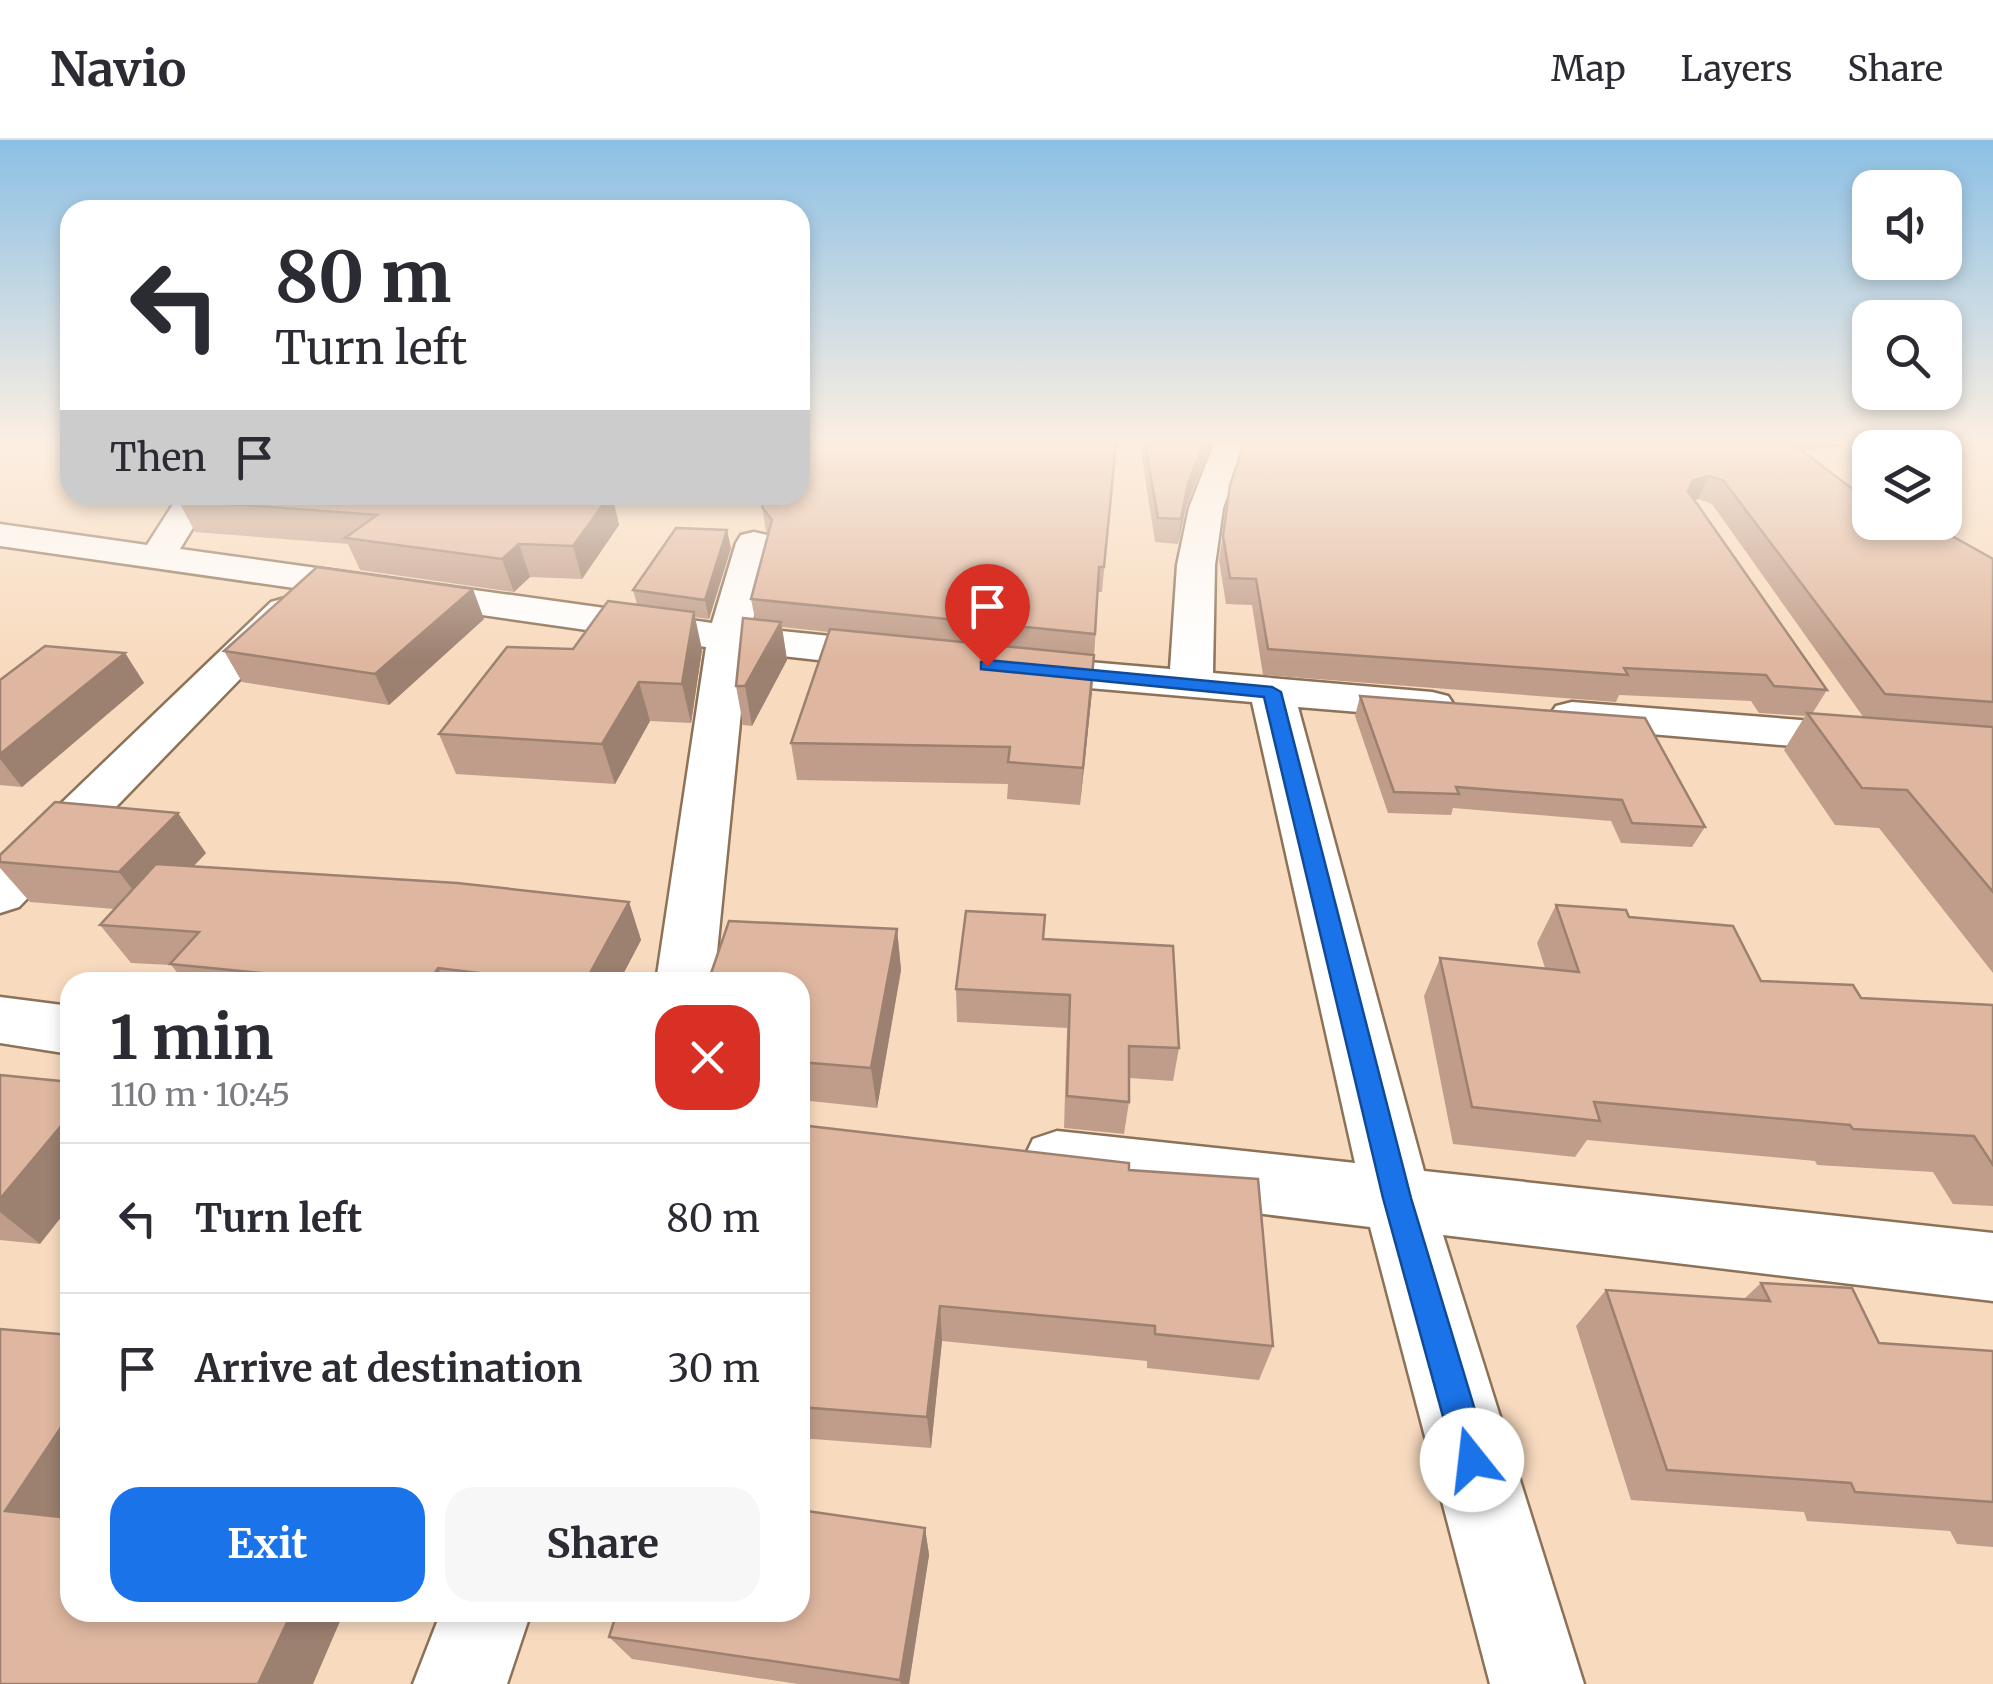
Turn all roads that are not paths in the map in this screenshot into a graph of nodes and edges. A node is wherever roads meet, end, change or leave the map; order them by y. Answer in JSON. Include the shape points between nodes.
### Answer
{"nodes":[{"id":1,"x":182,"y":516,"type":"edge"},
{"id":2,"x":1205,"y":516,"type":"edge"},
{"id":3,"x":0,"y":535,"type":"edge"},
{"id":4,"x":754,"y":543,"type":"dead end"},
{"id":5,"x":156,"y":557,"type":"junction"},
{"id":6,"x":316,"y":579,"type":"junction"},
{"id":7,"x":728,"y":638,"type":"junction"},
{"id":8,"x":932,"y":660,"type":"edge"},
{"id":9,"x":987,"y":666,"type":"edge"},
{"id":10,"x":1191,"y":686,"type":"junction"},
{"id":11,"x":1818,"y":690,"type":"edge"},
{"id":12,"x":1272,"y":692,"type":"junction"},
{"id":13,"x":1465,"y":708,"type":"edge"},
{"id":14,"x":1523,"y":712,"type":"edge"},
{"id":15,"x":1850,"y":738,"type":"junction"},
{"id":16,"x":1993,"y":749,"type":"edge"},
{"id":17,"x":0,"y":894,"type":"edge"},
{"id":18,"x":686,"y":972,"type":"edge"},
{"id":19,"x":0,"y":1020,"type":"edge"},
{"id":20,"x":60,"y":1029,"type":"edge"},
{"id":21,"x":992,"y":1152,"type":"edge"},
{"id":22,"x":1397,"y":1198,"type":"junction"},
{"id":23,"x":1993,"y":1266,"type":"edge"},
{"id":24,"x":482,"y":1622,"type":"edge"},
{"id":25,"x":460,"y":1684,"type":"edge"},
{"id":26,"x":1537,"y":1684,"type":"edge"}],
"edges":[{"from":1,"to":5,"type":"street"},
{"from":2,"to":10,"type":"street"},
{"from":3,"to":5,"type":"street"},
{"from":4,"to":7,"type":"street"},
{"from":5,"to":6,"type":"street"},
{"from":6,"to":7,"type":"street"},
{"from":6,"to":17,"type":"street"},
{"from":7,"to":8,"type":"street"},
{"from":7,"to":18,"type":"street"},
{"from":9,"to":10,"type":"street"},
{"from":10,"to":12,"type":"street"},
{"from":11,"to":15,"type":"street"},
{"from":12,"to":13,"type":"street"},
{"from":12,"to":22,"type":"street"},
{"from":14,"to":15,"type":"street"},
{"from":15,"to":16,"type":"street"},
{"from":19,"to":20,"type":"street"},
{"from":21,"to":22,"type":"street"},
{"from":22,"to":23,"type":"street"},
{"from":22,"to":26,"type":"street"},
{"from":24,"to":25,"type":"street"}]}
